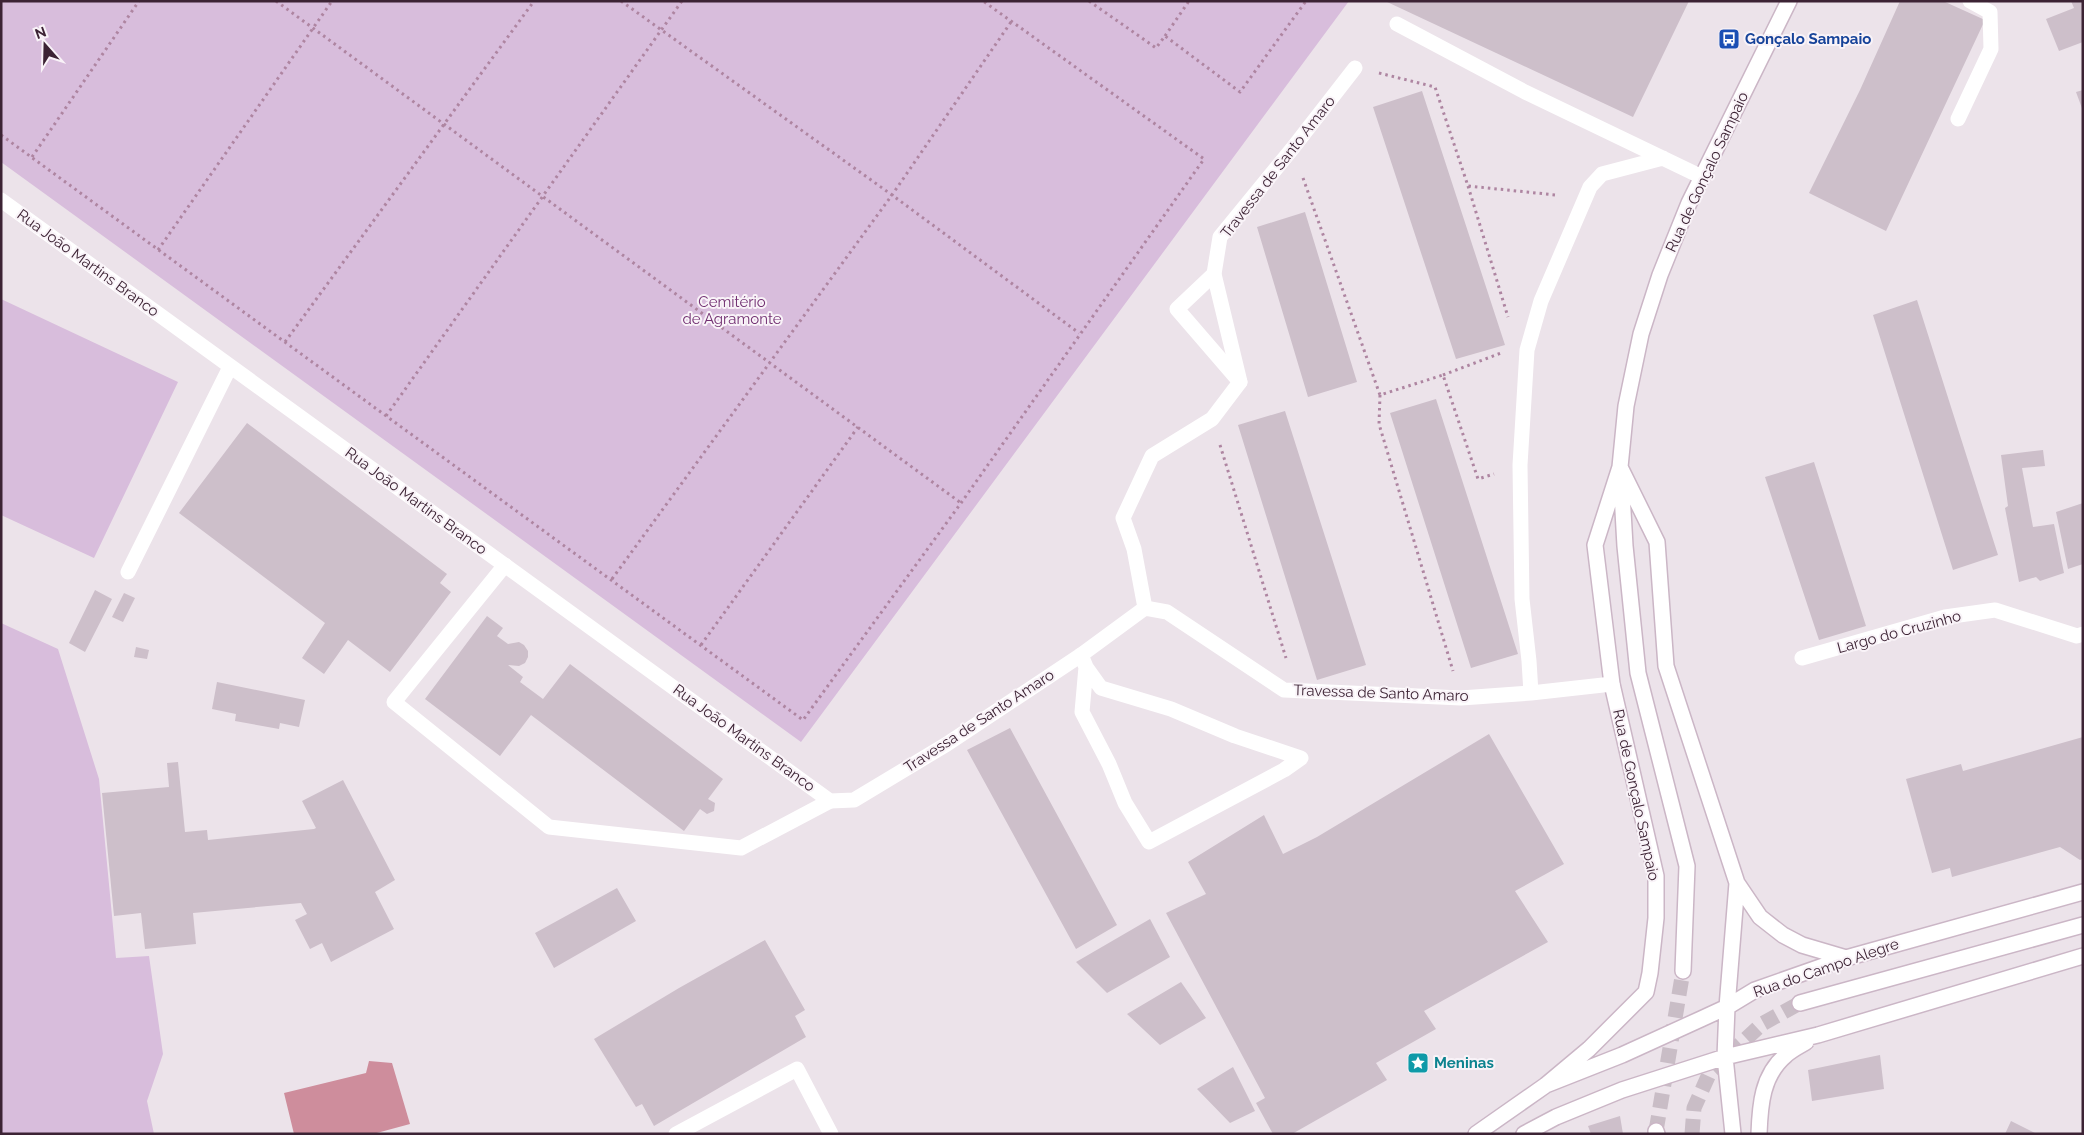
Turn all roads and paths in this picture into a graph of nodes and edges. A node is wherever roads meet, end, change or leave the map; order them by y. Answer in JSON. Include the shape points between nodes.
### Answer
{"nodes":[{"id":1,"x":138,"y":1,"type":"edge"},
{"id":2,"x":276,"y":1,"type":"edge"},
{"id":3,"x":332,"y":1,"type":"edge"},
{"id":4,"x":534,"y":1,"type":"edge"},
{"id":5,"x":621,"y":1,"type":"edge"},
{"id":6,"x":682,"y":1,"type":"edge"},
{"id":7,"x":983,"y":1,"type":"edge"},
{"id":8,"x":1089,"y":1,"type":"edge"},
{"id":9,"x":1189,"y":1,"type":"edge"},
{"id":10,"x":1306,"y":1,"type":"edge"},
{"id":11,"x":1789,"y":1,"type":"edge"},
{"id":12,"x":1970,"y":1,"type":"edge"},
{"id":13,"x":1011,"y":22,"type":"junction"},
{"id":14,"x":1397,"y":24,"type":"dead end"},
{"id":15,"x":313,"y":28,"type":"junction"},
{"id":16,"x":662,"y":30,"type":"junction"},
{"id":17,"x":1165,"y":36,"type":"junction"},
{"id":18,"x":1355,"y":68,"type":"joint"},
{"id":19,"x":1958,"y":119,"type":"dead end"},
{"id":20,"x":444,"y":124,"type":"junction"},
{"id":21,"x":1,"y":134,"type":"edge"},
{"id":22,"x":1292,"y":149,"type":"junction"},
{"id":23,"x":32,"y":157,"type":"junction"},
{"id":24,"x":1663,"y":158,"type":"junction"},
{"id":25,"x":1702,"y":177,"type":"junction"},
{"id":26,"x":1468,"y":186,"type":"junction"},
{"id":27,"x":892,"y":195,"type":"junction"},
{"id":28,"x":542,"y":196,"type":"junction"},
{"id":29,"x":1584,"y":198,"type":"junction"},
{"id":30,"x":1,"y":200,"type":"edge"},
{"id":31,"x":158,"y":250,"type":"junction"},
{"id":32,"x":1214,"y":274,"type":"junction"},
{"id":33,"x":1509,"y":320,"type":"dead end"},
{"id":34,"x":1079,"y":333,"type":"junction"},
{"id":35,"x":285,"y":342,"type":"junction"},
{"id":36,"x":1508,"y":351,"type":"dead end"},
{"id":37,"x":770,"y":363,"type":"junction"},
{"id":38,"x":230,"y":366,"type":"junction"},
{"id":39,"x":1443,"y":375,"type":"junction"},
{"id":40,"x":1240,"y":382,"type":"junction"},
{"id":41,"x":1380,"y":395,"type":"junction"},
{"id":42,"x":386,"y":416,"type":"junction"},
{"id":43,"x":1212,"y":419,"type":"junction"},
{"id":44,"x":858,"y":427,"type":"junction"},
{"id":45,"x":1520,"y":465,"type":"junction"},
{"id":46,"x":1620,"y":467,"type":"junction"},
{"id":47,"x":960,"y":503,"type":"junction"},
{"id":48,"x":505,"y":565,"type":"junction"},
{"id":49,"x":128,"y":572,"type":"dead end"},
{"id":50,"x":612,"y":579,"type":"junction"},
{"id":51,"x":1144,"y":608,"type":"junction"},
{"id":52,"x":2083,"y":634,"type":"edge"},
{"id":53,"x":701,"y":645,"type":"junction"},
{"id":54,"x":1802,"y":658,"type":"dead end"},
{"id":55,"x":1083,"y":661,"type":"junction"},
{"id":56,"x":1612,"y":684,"type":"junction"},
{"id":57,"x":1298,"y":689,"type":"junction"},
{"id":58,"x":1531,"y":693,"type":"junction"},
{"id":59,"x":1461,"y":698,"type":"junction"},
{"id":60,"x":830,"y":801,"type":"junction"},
{"id":61,"x":1737,"y":882,"type":"junction"},
{"id":62,"x":2083,"y":892,"type":"edge"},
{"id":63,"x":2083,"y":925,"type":"edge"},
{"id":64,"x":2083,"y":956,"type":"edge"},
{"id":65,"x":1846,"y":958,"type":"junction"},
{"id":66,"x":1683,"y":971,"type":"tunnel mouth"},
{"id":67,"x":1800,"y":1003,"type":"tunnel mouth"},
{"id":68,"x":1727,"y":1007,"type":"junction"},
{"id":69,"x":1818,"y":1035,"type":"junction"},
{"id":70,"x":1725,"y":1057,"type":"junction"},
{"id":71,"x":1546,"y":1085,"type":"junction"},
{"id":72,"x":676,"y":1134,"type":"edge"},
{"id":73,"x":831,"y":1134,"type":"edge"},
{"id":74,"x":1476,"y":1134,"type":"edge"},
{"id":75,"x":1524,"y":1134,"type":"edge"},
{"id":76,"x":1734,"y":1134,"type":"edge"},
{"id":77,"x":1760,"y":1134,"type":"edge"}],
"edges":[{"from":1,"to":23,"type":"path"},
{"from":2,"to":15,"type":"path"},
{"from":3,"to":15,"type":"path"},
{"from":4,"to":20,"type":"path"},
{"from":5,"to":16,"type":"path"},
{"from":6,"to":16,"type":"path"},
{"from":7,"to":13,"type":"path"},
{"from":8,"to":17,"type":"path","via":[[1156,48]]},
{"from":9,"to":17,"type":"path"},
{"from":10,"to":17,"type":"path","via":[[1240,92]]},
{"from":11,"to":25,"type":"main road","name":"Rua de Gonçalo Sampaio"},
{"from":12,"to":19,"type":"main road","via":[[1990,12],[1992,49]]},
{"from":13,"to":27,"type":"path"},
{"from":13,"to":34,"type":"path","via":[[1204,159]]},
{"from":14,"to":24,"type":"main road","via":[[1525,92]]},
{"from":15,"to":20,"type":"path"},
{"from":15,"to":31,"type":"path"},
{"from":16,"to":27,"type":"path"},
{"from":16,"to":28,"type":"path"},
{"from":18,"to":22,"type":"main road","name":"Travessa de Santo Amaro"},
{"from":18,"to":26,"type":"path","via":[[1436,87]]},
{"from":20,"to":28,"type":"path"},
{"from":20,"to":35,"type":"path"},
{"from":21,"to":23,"type":"path"},
{"from":22,"to":32,"type":"main road","name":"Travessa de Santo Amaro","via":[[1220,237]]},
{"from":22,"to":41,"type":"path"},
{"from":23,"to":31,"type":"path"},
{"from":24,"to":25,"type":"main road"},
{"from":24,"to":29,"type":"main road","via":[[1602,174]]},
{"from":25,"to":46,"type":"main road","name":"Rua de Gonçalo Sampaio","via":[[1660,275],[1641,334],[1626,406]]},
{"from":26,"to":29,"type":"path"},
{"from":26,"to":33,"type":"path"},
{"from":27,"to":34,"type":"path"},
{"from":27,"to":37,"type":"path"},
{"from":28,"to":37,"type":"path"},
{"from":28,"to":42,"type":"path"},
{"from":29,"to":45,"type":"main road","via":[[1541,301],[1527,350]]},
{"from":30,"to":38,"type":"main road","name":"Rua João Martins Branco"},
{"from":31,"to":35,"type":"path"},
{"from":32,"to":40,"type":"main road","name":"Travessa de Santo Amaro"},
{"from":32,"to":40,"type":"main road","via":[[1177,309]]},
{"from":34,"to":47,"type":"path"},
{"from":35,"to":42,"type":"path"},
{"from":36,"to":39,"type":"path"},
{"from":37,"to":44,"type":"path"},
{"from":37,"to":50,"type":"path"},
{"from":38,"to":48,"type":"main road","name":"Rua João Martins Branco"},
{"from":38,"to":49,"type":"main road"},
{"from":39,"to":41,"type":"path"},
{"from":39,"to":45,"type":"path","via":[[1478,479]]},
{"from":40,"to":43,"type":"main road"},
{"from":41,"to":59,"type":"path","via":[[1379,424]]},
{"from":42,"to":50,"type":"path"},
{"from":43,"to":51,"type":"main road","via":[[1152,456],[1123,518],[1134,549]]},
{"from":43,"to":57,"type":"path"},
{"from":44,"to":47,"type":"path"},
{"from":44,"to":53,"type":"path"},
{"from":45,"to":58,"type":"main road","via":[[1522,598]]},
{"from":46,"to":56,"type":"main road","name":"Rua de Gonçalo Sampaio","via":[[1594,545]]},
{"from":46,"to":61,"type":"main road","via":[[1657,542],[1666,666]]},
{"from":46,"to":66,"type":"main road","via":[[1638,673],[1687,866]]},
{"from":47,"to":53,"type":"path","via":[[804,720]]},
{"from":48,"to":60,"type":"main road","name":"Rua João Martins Branco"},
{"from":48,"to":60,"type":"main road","via":[[394,702],[549,827],[741,848]]},
{"from":50,"to":53,"type":"path"},
{"from":51,"to":55,"type":"main road","name":"Travessa de Santo Amaro"},
{"from":51,"to":57,"type":"main road","name":"Travessa de Santo Amaro","via":[[1167,612],[1284,690]]},
{"from":52,"to":54,"type":"main road","name":"Largo do Cruzinho","via":[[2077,636],[1995,610],[1945,617]]},
{"from":55,"to":55,"type":"main road","via":[[1082,712],[1125,803],[1149,842],[1301,758],[1101,688]]},
{"from":55,"to":60,"type":"main road","name":"Travessa de Santo Amaro","via":[[854,800]]},
{"from":56,"to":58,"type":"main road","name":"Travessa de Santo Amaro"},
{"from":56,"to":71,"type":"main road","name":"Rua de Gonçalo Sampaio","via":[[1656,876],[1656,918],[1650,973],[1646,992],[1589,1049]]},
{"from":57,"to":59,"type":"main road","name":"Travessa de Santo Amaro"},
{"from":58,"to":59,"type":"main road","name":"Travessa de Santo Amaro"},
{"from":61,"to":65,"type":"main road","via":[[1760,917],[1783,936]]},
{"from":61,"to":68,"type":"main road"},
{"from":62,"to":65,"type":"main road","name":"Rua do Campo Alegre"},
{"from":63,"to":67,"type":"main road"},
{"from":64,"to":69,"type":"main road"},
{"from":65,"to":68,"type":"main road","name":"Rua do Campo Alegre","via":[[1755,990]]},
{"from":68,"to":70,"type":"main road"},
{"from":68,"to":71,"type":"main road","name":"Rua do Campo Alegre","via":[[1622,1055]]},
{"from":69,"to":70,"type":"main road"},
{"from":69,"to":77,"type":"main road","via":[[1785,1055],[1767,1080],[1760,1109]]},
{"from":70,"to":75,"type":"main road","via":[[1622,1090]]},
{"from":70,"to":76,"type":"main road"},
{"from":71,"to":74,"type":"main road","name":"Rua do Campo Alegre"},
{"from":72,"to":73,"type":"main road","via":[[797,1068]]}]}
